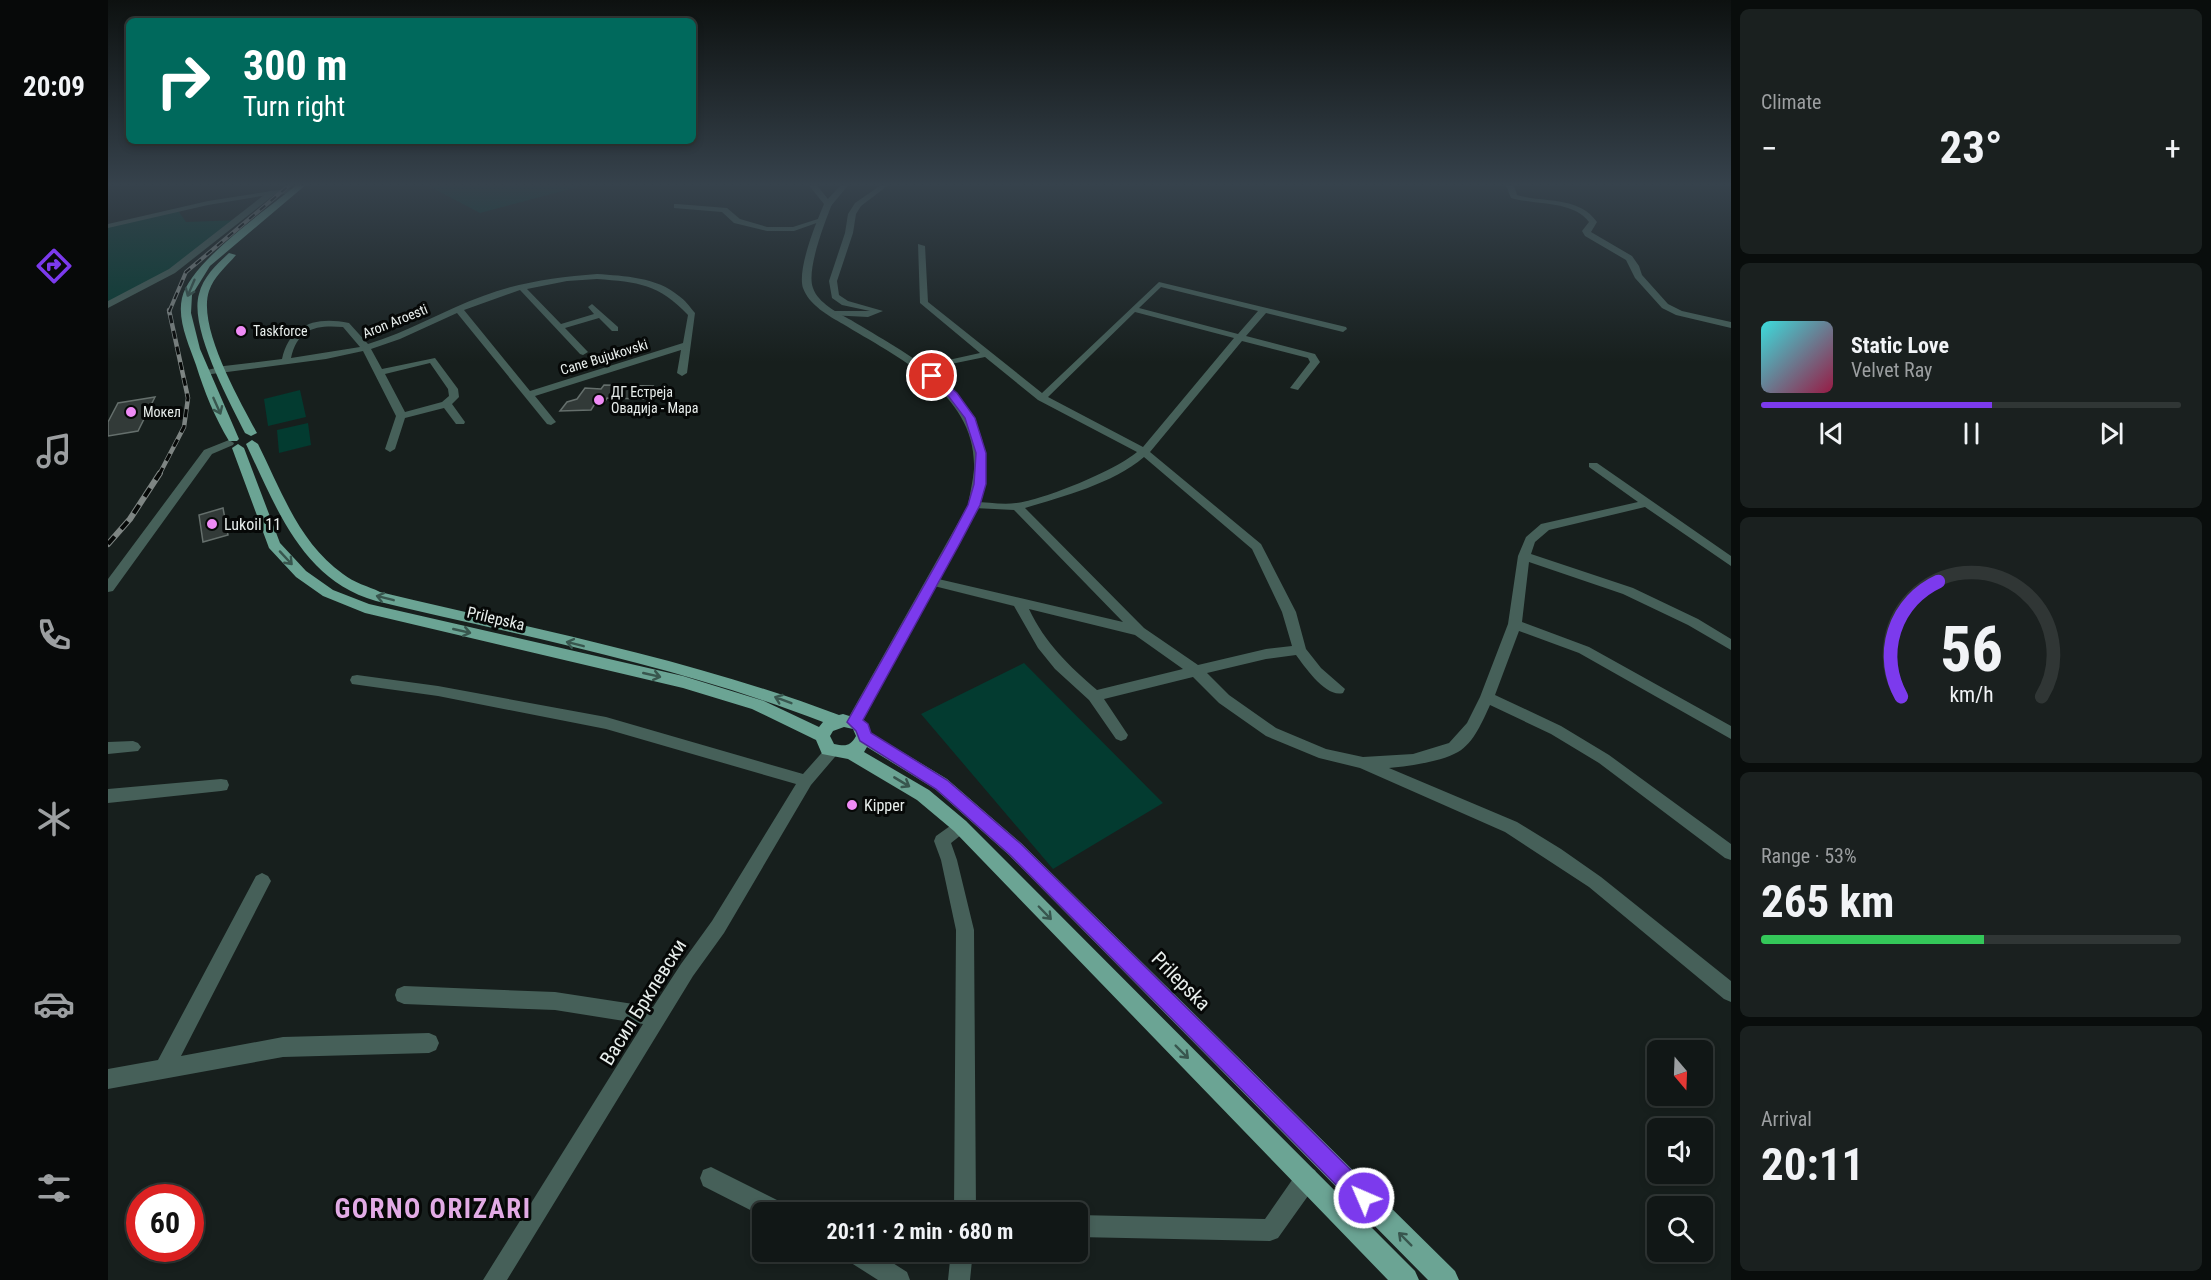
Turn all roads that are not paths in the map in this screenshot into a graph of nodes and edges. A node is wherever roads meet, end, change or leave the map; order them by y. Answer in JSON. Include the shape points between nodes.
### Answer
{"nodes":[{"id":1,"x":209,"y":243,"type":"edge"},
{"id":2,"x":232,"y":243,"type":"edge"},
{"id":3,"x":246,"y":243,"type":"edge"},
{"id":4,"x":816,"y":243,"type":"edge"},
{"id":5,"x":846,"y":243,"type":"edge"},
{"id":6,"x":1603,"y":243,"type":"edge"},
{"id":7,"x":921,"y":246,"type":"dead end"},
{"id":8,"x":521,"y":287,"type":"junction"},
{"id":9,"x":108,"y":305,"type":"edge"},
{"id":10,"x":592,"y":307,"type":"dead end"},
{"id":11,"x":458,"y":309,"type":"junction"},
{"id":12,"x":1133,"y":309,"type":"junction"},
{"id":13,"x":1264,"y":309,"type":"junction"},
{"id":14,"x":832,"y":313,"type":"junction"},
{"id":15,"x":600,"y":315,"type":"junction"},
{"id":16,"x":1731,"y":325,"type":"edge"},
{"id":17,"x":559,"y":327,"type":"junction"},
{"id":18,"x":1343,"y":329,"type":"dead end"},
{"id":19,"x":615,"y":330,"type":"dead end"},
{"id":20,"x":1242,"y":338,"type":"junction"},
{"id":21,"x":687,"y":345,"type":"junction"},
{"id":22,"x":366,"y":348,"type":"junction"},
{"id":23,"x":583,"y":352,"type":"dead end"},
{"id":24,"x":987,"y":354,"type":"junction"},
{"id":25,"x":286,"y":360,"type":"junction"},
{"id":26,"x":220,"y":369,"type":"junction"},
{"id":27,"x":920,"y":369,"type":"junction"},
{"id":28,"x":204,"y":372,"type":"junction"},
{"id":29,"x":380,"y":372,"type":"junction"},
{"id":30,"x":682,"y":373,"type":"dead end"},
{"id":31,"x":1294,"y":388,"type":"dead end"},
{"id":32,"x":530,"y":394,"type":"junction"},
{"id":33,"x":1042,"y":398,"type":"junction"},
{"id":34,"x":447,"y":404,"type":"junction"},
{"id":35,"x":401,"y":416,"type":"junction"},
{"id":36,"x":460,"y":422,"type":"dead end"},
{"id":37,"x":551,"y":422,"type":"dead end"},
{"id":38,"x":241,"y":441,"type":"junction"},
{"id":39,"x":390,"y":449,"type":"dead end"},
{"id":40,"x":1144,"y":452,"type":"junction"},
{"id":41,"x":1593,"y":465,"type":"dead end"},
{"id":42,"x":1647,"y":503,"type":"junction"},
{"id":43,"x":974,"y":505,"type":"junction"},
{"id":44,"x":1017,"y":507,"type":"junction"},
{"id":45,"x":1524,"y":556,"type":"junction"},
{"id":46,"x":1731,"y":562,"type":"edge"},
{"id":47,"x":934,"y":582,"type":"junction"},
{"id":48,"x":108,"y":588,"type":"edge"},
{"id":49,"x":1020,"y":604,"type":"junction"},
{"id":50,"x":1515,"y":624,"type":"junction"},
{"id":51,"x":1139,"y":631,"type":"junction"},
{"id":52,"x":1731,"y":645,"type":"edge"},
{"id":53,"x":1300,"y":650,"type":"junction"},
{"id":54,"x":1196,"y":670,"type":"junction"},
{"id":55,"x":357,"y":680,"type":"dead end"},
{"id":56,"x":1338,"y":689,"type":"dead end"},
{"id":57,"x":1094,"y":696,"type":"junction"},
{"id":58,"x":1487,"y":697,"type":"junction"},
{"id":59,"x":1731,"y":733,"type":"edge"},
{"id":60,"x":1120,"y":735,"type":"dead end"},
{"id":61,"x":844,"y":737,"type":"junction"},
{"id":62,"x":133,"y":747,"type":"dead end"},
{"id":63,"x":108,"y":748,"type":"edge"},
{"id":64,"x":1363,"y":763,"type":"junction"},
{"id":65,"x":806,"y":781,"type":"junction"},
{"id":66,"x":221,"y":785,"type":"dead end"},
{"id":67,"x":108,"y":796,"type":"edge"},
{"id":68,"x":960,"y":826,"type":"junction"},
{"id":69,"x":1731,"y":853,"type":"edge"},
{"id":70,"x":262,"y":881,"type":"dead end"},
{"id":71,"x":1731,"y":993,"type":"edge"},
{"id":72,"x":404,"y":995,"type":"dead end"},
{"id":73,"x":658,"y":1017,"type":"junction"},
{"id":74,"x":429,"y":1043,"type":"dead end"},
{"id":75,"x":165,"y":1067,"type":"junction"},
{"id":76,"x":108,"y":1079,"type":"edge"},
{"id":77,"x":711,"y":1178,"type":"dead end"},
{"id":78,"x":1307,"y":1178,"type":"junction"},
{"id":79,"x":758,"y":1202,"type":"edge"},
{"id":80,"x":965,"y":1202,"type":"edge"},
{"id":81,"x":1088,"y":1226,"type":"edge"},
{"id":82,"x":870,"y":1262,"type":"edge"},
{"id":83,"x":961,"y":1262,"type":"edge"},
{"id":84,"x":494,"y":1280,"type":"edge"},
{"id":85,"x":899,"y":1280,"type":"edge"},
{"id":86,"x":959,"y":1280,"type":"edge"},
{"id":87,"x":1406,"y":1280,"type":"edge"},
{"id":88,"x":1446,"y":1280,"type":"edge"}],
"edges":[{"from":1,"to":9,"type":"street","via":[[172,271]]},
{"from":2,"to":28,"type":"main road","name":"Prilepska","one_way":true,"via":[[195,279],[186,301],[186,314]]},
{"from":3,"to":26,"type":"main road","name":"Prilepska","via":[[209,281],[202,300],[206,328]]},
{"from":4,"to":14,"type":"street","via":[[807,284],[819,303]]},
{"from":5,"to":14,"type":"street","via":[[832,281],[834,296],[845,303],[879,311],[863,315]]},
{"from":6,"to":16,"type":"street","via":[[1629,258],[1638,276],[1665,306]]},
{"from":7,"to":24,"type":"street","via":[[924,303]]},
{"from":8,"to":11,"type":"street","name":"Aron Aroesti"},
{"from":8,"to":17,"type":"street"},
{"from":8,"to":21,"type":"street","name":"Aron Aroesti","via":[[598,277],[649,283],[668,291],[692,315]]},
{"from":10,"to":15,"type":"street"},
{"from":11,"to":22,"type":"street","name":"Aron Aroesti"},
{"from":11,"to":32,"type":"street"},
{"from":12,"to":13,"type":"street","via":[[1159,284]]},
{"from":12,"to":20,"type":"street"},
{"from":12,"to":33,"type":"street"},
{"from":13,"to":18,"type":"street"},
{"from":13,"to":20,"type":"street"},
{"from":14,"to":27,"type":"street"},
{"from":15,"to":17,"type":"street"},
{"from":15,"to":19,"type":"street"},
{"from":17,"to":23,"type":"street"},
{"from":20,"to":31,"type":"street","via":[[1314,358],[1315,362]]},
{"from":20,"to":40,"type":"street"},
{"from":21,"to":30,"type":"street","name":"Aron Aroesti"},
{"from":21,"to":32,"type":"street","name":"Cane Bujukovski"},
{"from":22,"to":25,"type":"street","name":"Aron Aroesti"},
{"from":22,"to":25,"type":"street","via":[[346,325],[329,325],[297,333]]},
{"from":22,"to":29,"type":"street"},
{"from":24,"to":27,"type":"street"},
{"from":24,"to":33,"type":"street"},
{"from":25,"to":26,"type":"street","name":"Aron Aroesti"},
{"from":26,"to":28,"type":"street","name":"Aron Aroesti"},
{"from":26,"to":38,"type":"main road","name":"Prilepska"},
{"from":27,"to":43,"type":"street","via":[[953,395],[970,418],[981,453],[980,484]]},
{"from":28,"to":38,"type":"main road","name":"Prilepska","one_way":true,"via":[[216,406]]},
{"from":29,"to":34,"type":"street","via":[[432,360],[453,389],[454,397]]},
{"from":29,"to":35,"type":"street"},
{"from":32,"to":37,"type":"street"},
{"from":33,"to":40,"type":"street"},
{"from":34,"to":35,"type":"street"},
{"from":34,"to":36,"type":"street"},
{"from":35,"to":39,"type":"street"},
{"from":38,"to":48,"type":"street","via":[[208,452]]},
{"from":61,"to":38,"type":"main road","name":"Prilepska","one_way":true,"via":[[746,687],[376,596],[339,579],[315,558]]},
{"from":38,"to":61,"type":"main road","name":"Prilepska","one_way":true,"via":[[274,545],[301,574],[327,593],[365,608],[683,682]]},
{"from":40,"to":44,"type":"street","via":[[1096,480]]},
{"from":40,"to":53,"type":"street","via":[[1257,547],[1288,612]]},
{"from":41,"to":42,"type":"street"},
{"from":42,"to":45,"type":"street","via":[[1545,527],[1530,540]]},
{"from":42,"to":46,"type":"street"},
{"from":43,"to":44,"type":"street"},
{"from":43,"to":47,"type":"street"},
{"from":44,"to":51,"type":"street"},
{"from":45,"to":50,"type":"street"},
{"from":45,"to":52,"type":"street","via":[[1628,591]]},
{"from":47,"to":49,"type":"street"},
{"from":47,"to":61,"type":"street"},
{"from":49,"to":51,"type":"street"},
{"from":49,"to":57,"type":"street","via":[[1033,633],[1057,663]]},
{"from":50,"to":58,"type":"street"},
{"from":50,"to":59,"type":"street","via":[[1584,650]]},
{"from":51,"to":54,"type":"street"},
{"from":53,"to":54,"type":"street"},
{"from":53,"to":56,"type":"street","via":[[1316,672]]},
{"from":54,"to":57,"type":"street"},
{"from":54,"to":64,"type":"street","via":[[1224,699],[1271,732],[1324,754]]},
{"from":55,"to":65,"type":"street","via":[[606,723]]},
{"from":57,"to":60,"type":"street"},
{"from":58,"to":64,"type":"street","via":[[1472,726],[1454,747],[1413,760]]},
{"from":58,"to":69,"type":"street","via":[[1556,730],[1604,759]]},
{"from":61,"to":65,"type":"street","name":"Васил Брклевски"},
{"from":61,"to":68,"type":"main road","name":"Prilepska","one_way":true},
{"from":88,"to":61,"type":"main road","name":"Prilepska","one_way":true,"via":[[1015,849],[941,784]]},
{"from":62,"to":63,"type":"street"},
{"from":64,"to":71,"type":"street","via":[[1510,827],[1555,854]]},
{"from":65,"to":73,"type":"street","name":"Васил Брклевски","via":[[718,927]]},
{"from":66,"to":67,"type":"street"},
{"from":68,"to":78,"type":"main road","name":"Prilepska","one_way":true},
{"from":68,"to":80,"type":"street","via":[[942,841],[965,930]]},
{"from":70,"to":75,"type":"street"},
{"from":72,"to":73,"type":"street","via":[[555,1001]]},
{"from":73,"to":84,"type":"street","name":"Васил Брклевски"},
{"from":74,"to":75,"type":"street","via":[[283,1047]]},
{"from":75,"to":76,"type":"street"},
{"from":77,"to":79,"type":"street"},
{"from":78,"to":81,"type":"street","via":[[1270,1230]]},
{"from":78,"to":87,"type":"main road","name":"Prilepska"},
{"from":82,"to":85,"type":"street"},
{"from":83,"to":86,"type":"street"}]}
